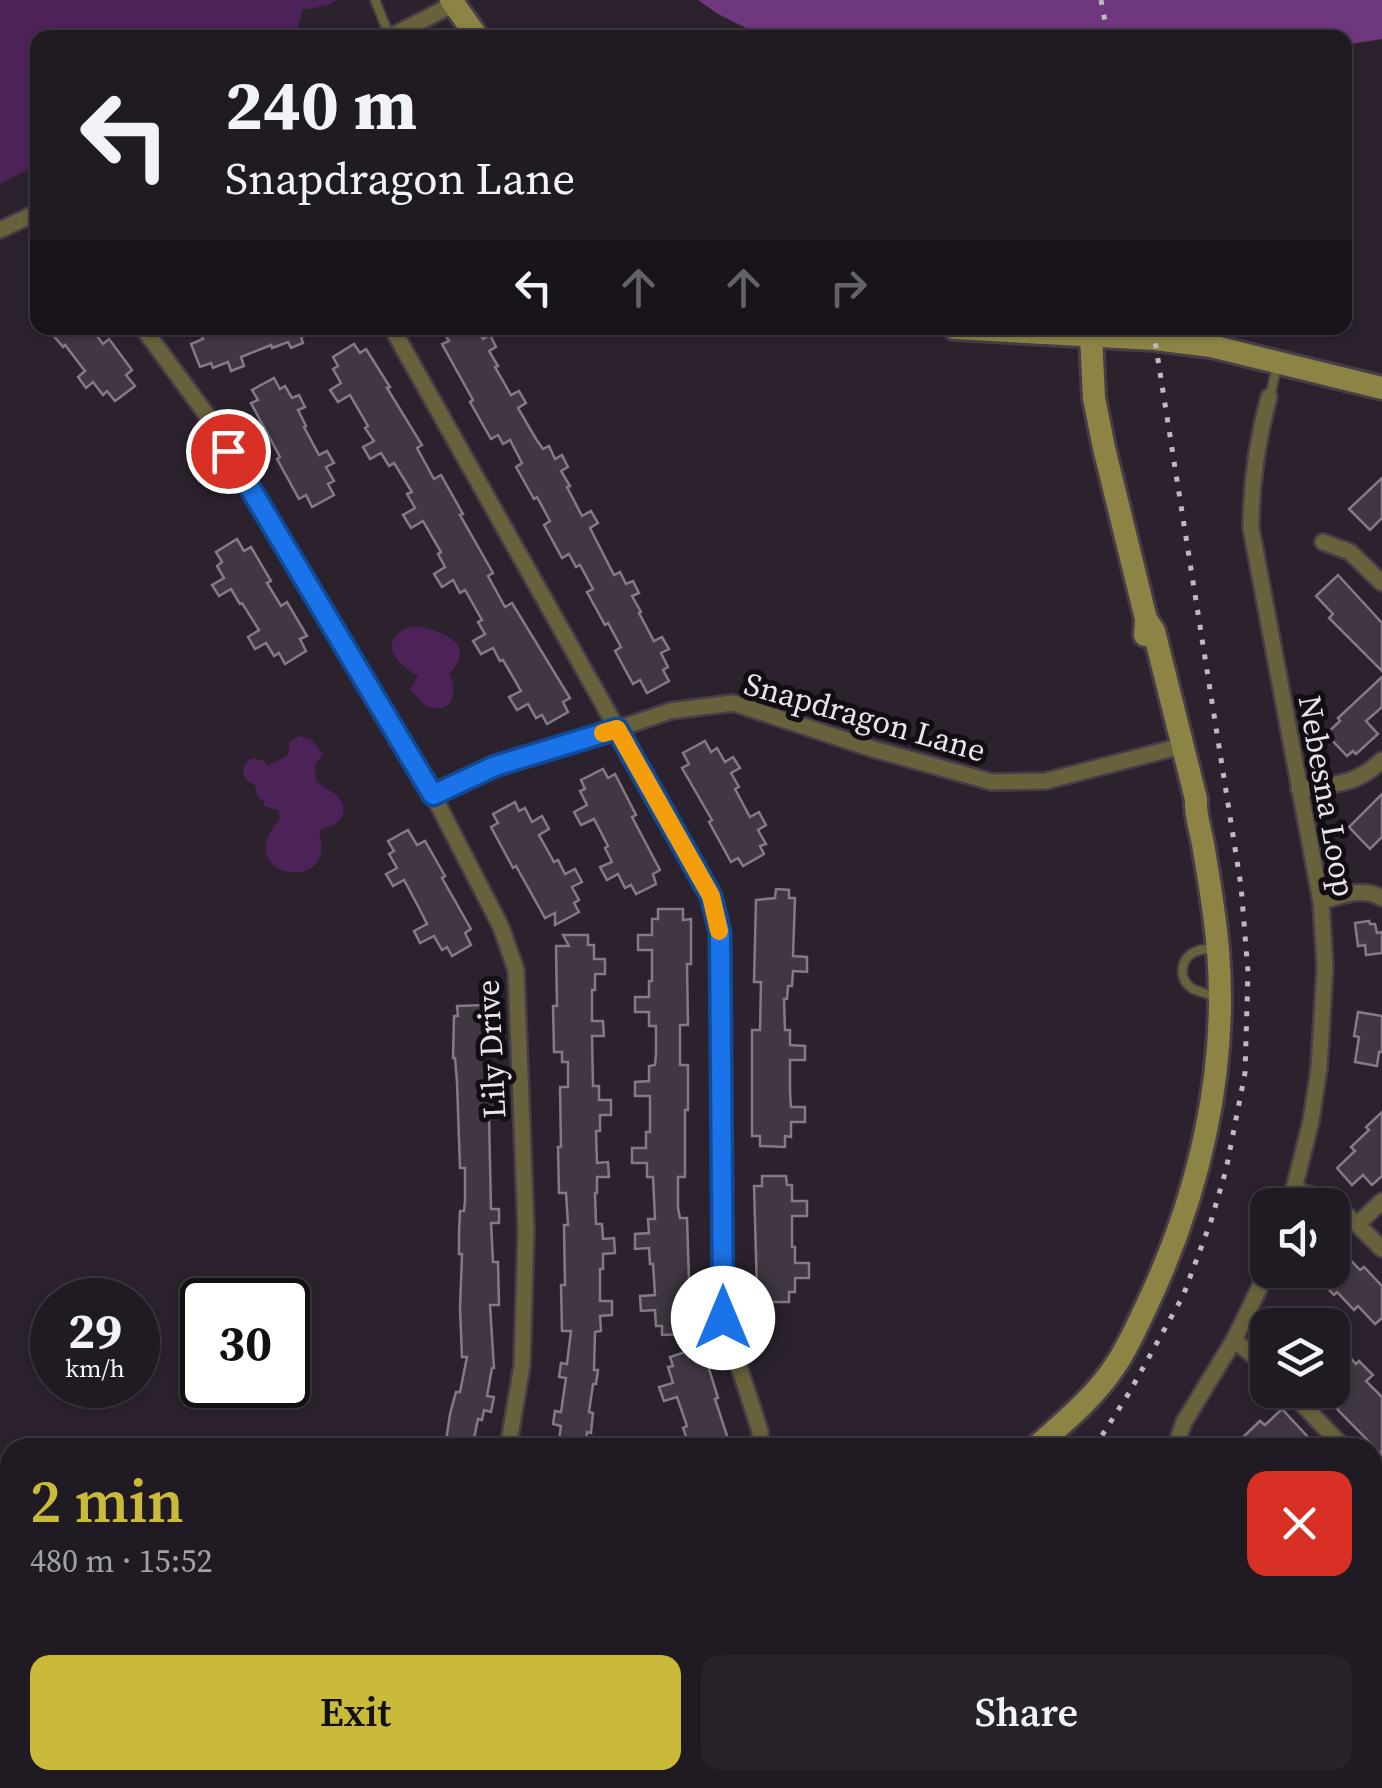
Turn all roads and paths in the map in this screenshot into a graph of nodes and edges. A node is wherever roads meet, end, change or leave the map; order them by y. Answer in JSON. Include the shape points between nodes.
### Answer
{"nodes":[{"id":1,"x":374,"y":0,"type":"edge"},
{"id":2,"x":452,"y":2,"type":"edge"},
{"id":3,"x":386,"y":30,"type":"edge"},
{"id":4,"x":402,"y":30,"type":"edge"},
{"id":5,"x":472,"y":30,"type":"edge"},
{"id":6,"x":30,"y":216,"type":"edge"},
{"id":7,"x":0,"y":230,"type":"edge"},
{"id":8,"x":148,"y":335,"type":"edge"},
{"id":9,"x":396,"y":335,"type":"edge"},
{"id":10,"x":1074,"y":335,"type":"edge"},
{"id":11,"x":1091,"y":336,"type":"junction"},
{"id":12,"x":1278,"y":362,"type":"junction"},
{"id":13,"x":1382,"y":388,"type":"edge"},
{"id":14,"x":1269,"y":397,"type":"joint"},
{"id":15,"x":1324,"y":542,"type":"dead end"},
{"id":16,"x":1382,"y":583,"type":"edge"},
{"id":17,"x":1146,"y":619,"type":"junction"},
{"id":18,"x":617,"y":729,"type":"junction"},
{"id":19,"x":1174,"y":748,"type":"junction"},
{"id":20,"x":1382,"y":760,"type":"edge"},
{"id":21,"x":1299,"y":789,"type":"junction"},
{"id":22,"x":433,"y":795,"type":"junction"},
{"id":23,"x":1195,"y":810,"type":"junction"},
{"id":24,"x":1382,"y":898,"type":"edge"},
{"id":25,"x":1321,"y":902,"type":"junction"},
{"id":26,"x":1218,"y":948,"type":"junction"},
{"id":27,"x":1220,"y":998,"type":"junction"},
{"id":28,"x":1294,"y":1188,"type":"edge"},
{"id":29,"x":1382,"y":1200,"type":"edge"},
{"id":30,"x":1350,"y":1218,"type":"edge"},
{"id":31,"x":1358,"y":1224,"type":"junction"},
{"id":32,"x":1382,"y":1249,"type":"edge"},
{"id":33,"x":1259,"y":1288,"type":"edge"},
{"id":34,"x":1234,"y":1340,"type":"junction"},
{"id":35,"x":1250,"y":1353,"type":"edge"},
{"id":36,"x":1306,"y":1408,"type":"edge"},
{"id":37,"x":1330,"y":1434,"type":"junction"},
{"id":38,"x":510,"y":1438,"type":"edge"},
{"id":39,"x":760,"y":1438,"type":"edge"},
{"id":40,"x":1047,"y":1438,"type":"edge"},
{"id":41,"x":1178,"y":1438,"type":"edge"},
{"id":42,"x":1326,"y":1438,"type":"edge"},
{"id":43,"x":1334,"y":1438,"type":"edge"}],
"edges":[{"from":1,"to":3,"type":"lane"},
{"from":2,"to":4,"type":"street"},
{"from":2,"to":5,"type":"main road"},
{"from":6,"to":7,"type":"street"},
{"from":8,"to":22,"type":"street","name":"Lily Drive","via":[[209,418]]},
{"from":9,"to":18,"type":"street"},
{"from":10,"to":11,"type":"main road"},
{"from":11,"to":12,"type":"main road","via":[[1155,338]]},
{"from":11,"to":17,"type":"main road","via":[[1098,415]]},
{"from":12,"to":13,"type":"main road"},
{"from":12,"to":14,"type":"lane"},
{"from":14,"to":21,"type":"street","name":"Nebesna Loop","via":[[1256,451],[1251,528]]},
{"from":15,"to":16,"type":"street","via":[[1350,552]]},
{"from":17,"to":19,"type":"main road"},
{"from":17,"to":23,"type":"main road","via":[[1163,664]]},
{"from":18,"to":19,"type":"street","name":"Snapdragon Lane","via":[[670,711],[733,703],[992,782],[1046,782]]},
{"from":18,"to":22,"type":"street","name":"Snapdragon Lane","via":[[495,766]]},
{"from":18,"to":39,"type":"street","via":[[711,896],[720,932],[723,1318]]},
{"from":19,"to":23,"type":"main road"},
{"from":20,"to":21,"type":"street","via":[[1360,778]]},
{"from":21,"to":25,"type":"street","name":"Nebesna Loop"},
{"from":22,"to":38,"type":"street","name":"Lily Drive","via":[[516,970],[526,1230],[522,1365]]},
{"from":23,"to":26,"type":"main road"},
{"from":24,"to":25,"type":"street","via":[[1358,892]]},
{"from":25,"to":28,"type":"street","name":"Nebesna Loop","via":[[1319,1068]]},
{"from":26,"to":27,"type":"main road"},
{"from":26,"to":27,"type":"lane","via":[[1195,951],[1182,971],[1193,989]]},
{"from":27,"to":40,"type":"main road","via":[[1204,1138],[1165,1268],[1117,1364]]},
{"from":29,"to":31,"type":"street"},
{"from":30,"to":31,"type":"street"},
{"from":31,"to":32,"type":"street"},
{"from":33,"to":34,"type":"street"},
{"from":34,"to":35,"type":"street"},
{"from":34,"to":41,"type":"street"},
{"from":36,"to":37,"type":"street"},
{"from":37,"to":42,"type":"street"},
{"from":37,"to":43,"type":"street"}]}
